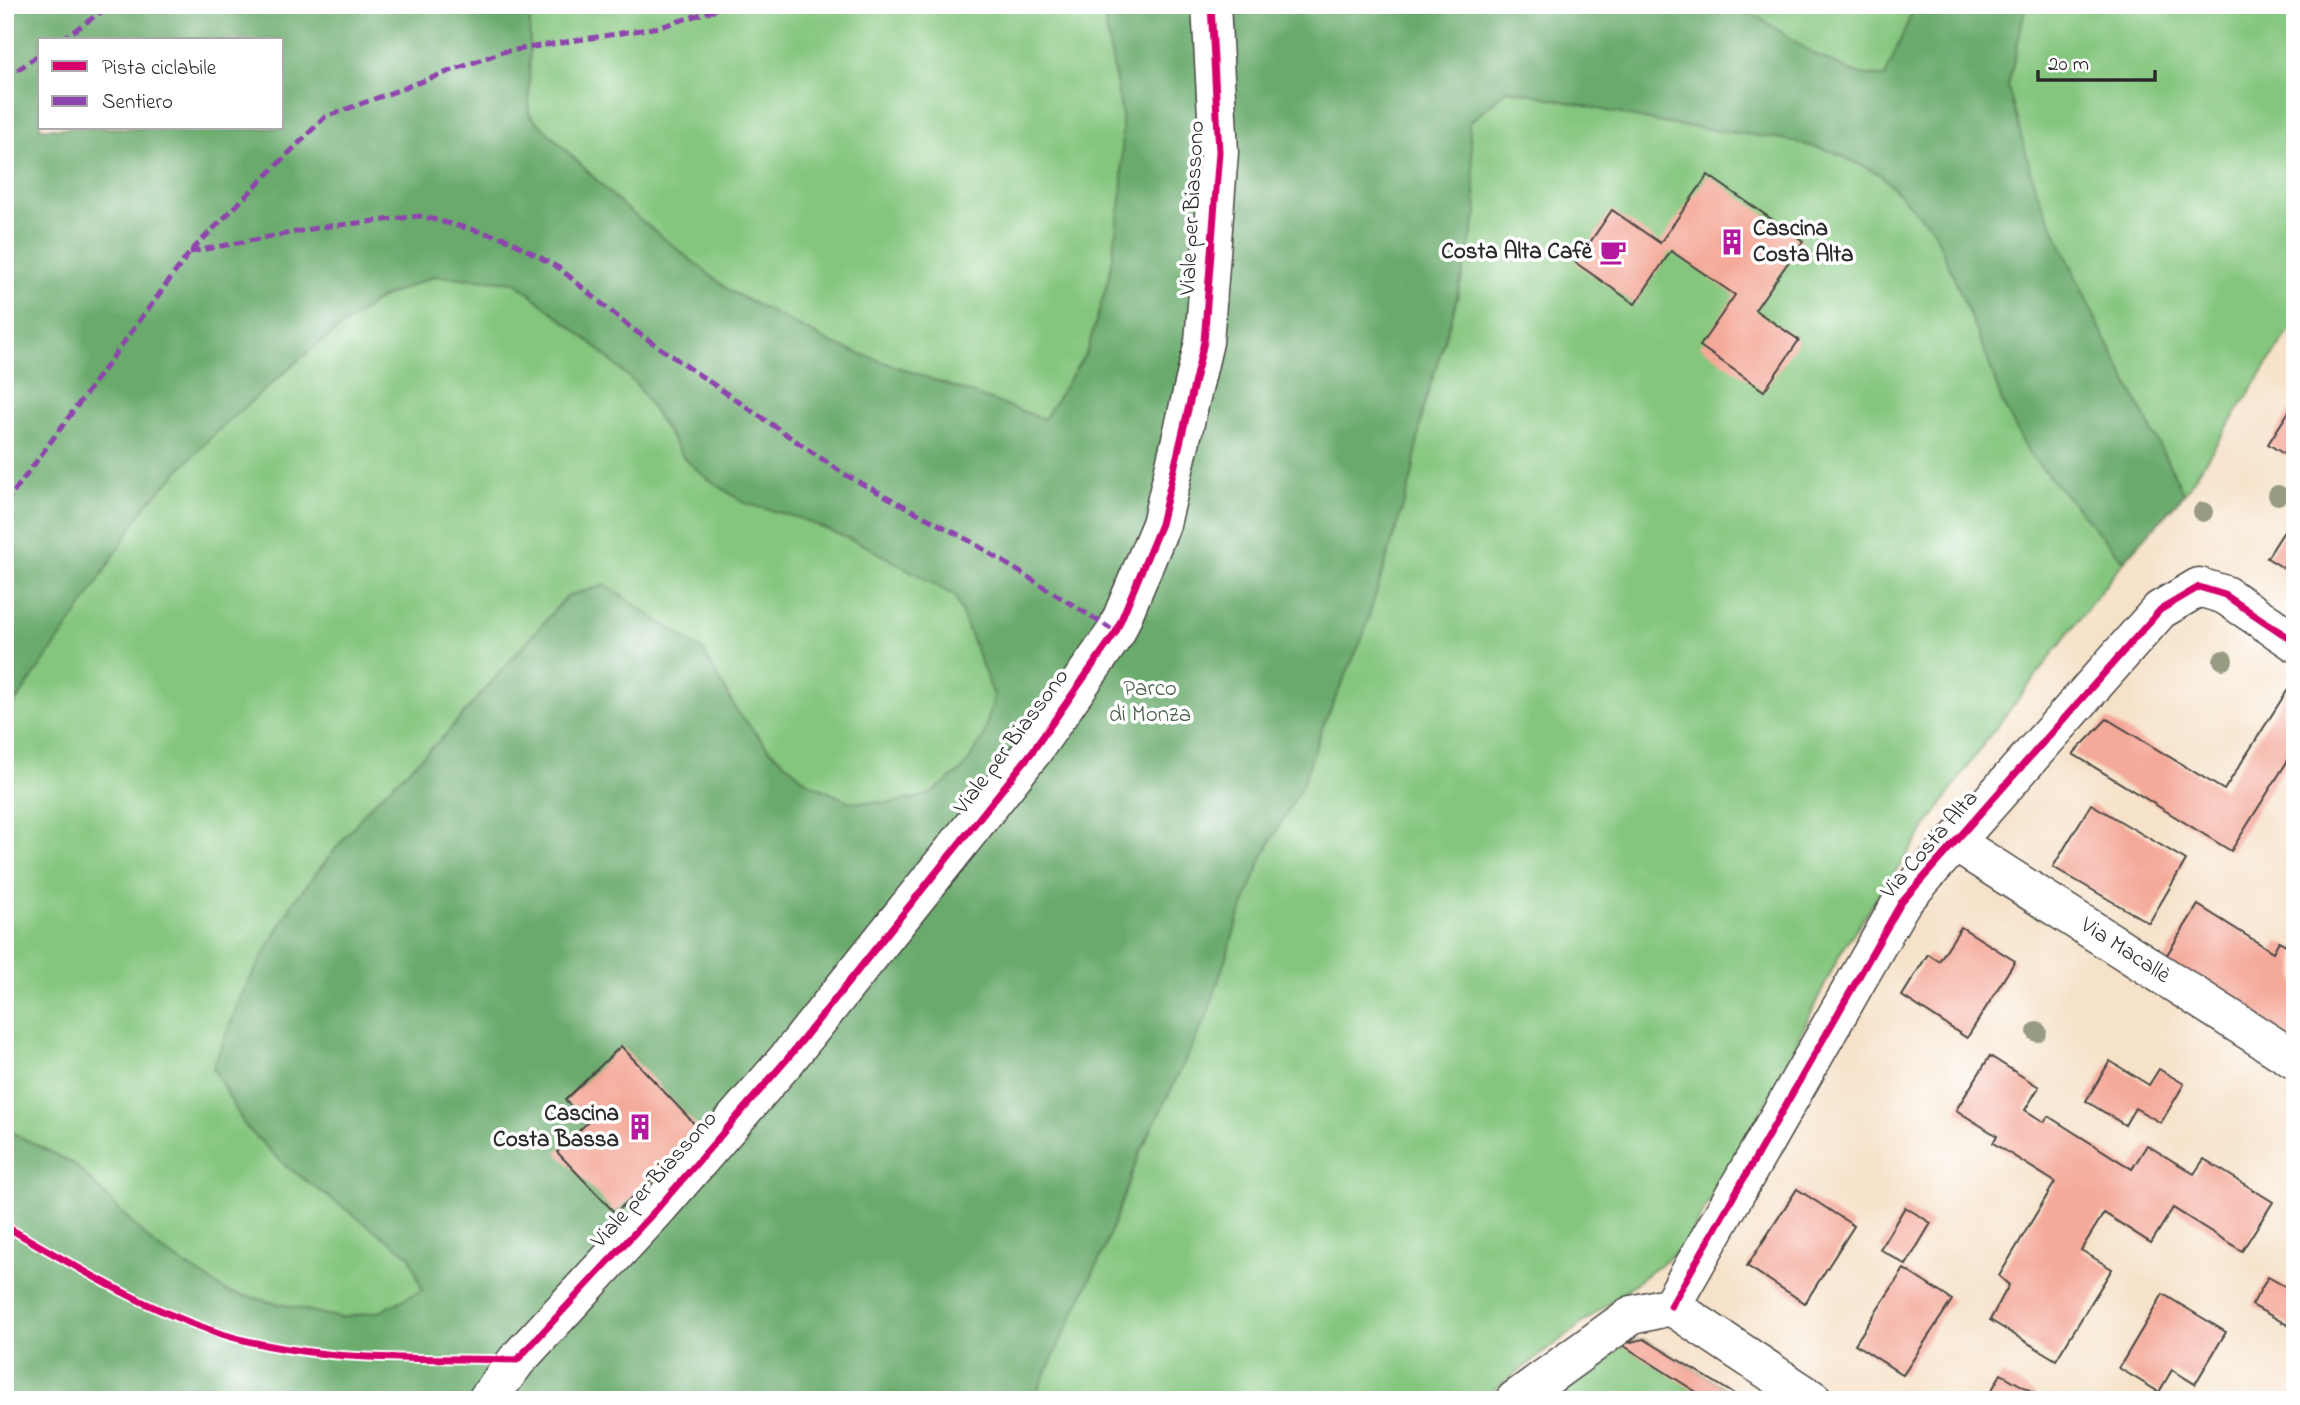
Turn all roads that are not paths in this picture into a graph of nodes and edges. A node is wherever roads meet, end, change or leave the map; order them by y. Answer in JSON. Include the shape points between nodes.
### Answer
{"nodes":[{"id":1,"x":1212,"y":5,"type":"edge"},
{"id":2,"x":2295,"y":642,"type":"edge"},
{"id":3,"x":1956,"y":843,"type":"junction"},
{"id":4,"x":2295,"y":1060,"type":"edge"},
{"id":5,"x":1671,"y":1306,"type":"junction"},
{"id":6,"x":487,"y":1400,"type":"edge"},
{"id":7,"x":1515,"y":1400,"type":"edge"},
{"id":8,"x":1814,"y":1400,"type":"edge"}],
"edges":[{"from":1,"to":6,"type":"street","name":"Viale per Biassono","via":[[1219,152],[1204,342],[1161,524],[1116,632],[1032,752],[788,1058],[517,1360]]},
{"from":2,"to":3,"type":"street","name":"Via Costa Alta","via":[[2225,595],[2199,587],[2160,610]]},
{"from":3,"to":4,"type":"street","name":"Via Macallè"},
{"from":3,"to":5,"type":"street","name":"Via Costa Alta","via":[[1901,903]]},
{"from":5,"to":7,"type":"street","via":[[1632,1315]]},
{"from":5,"to":8,"type":"street"}]}
